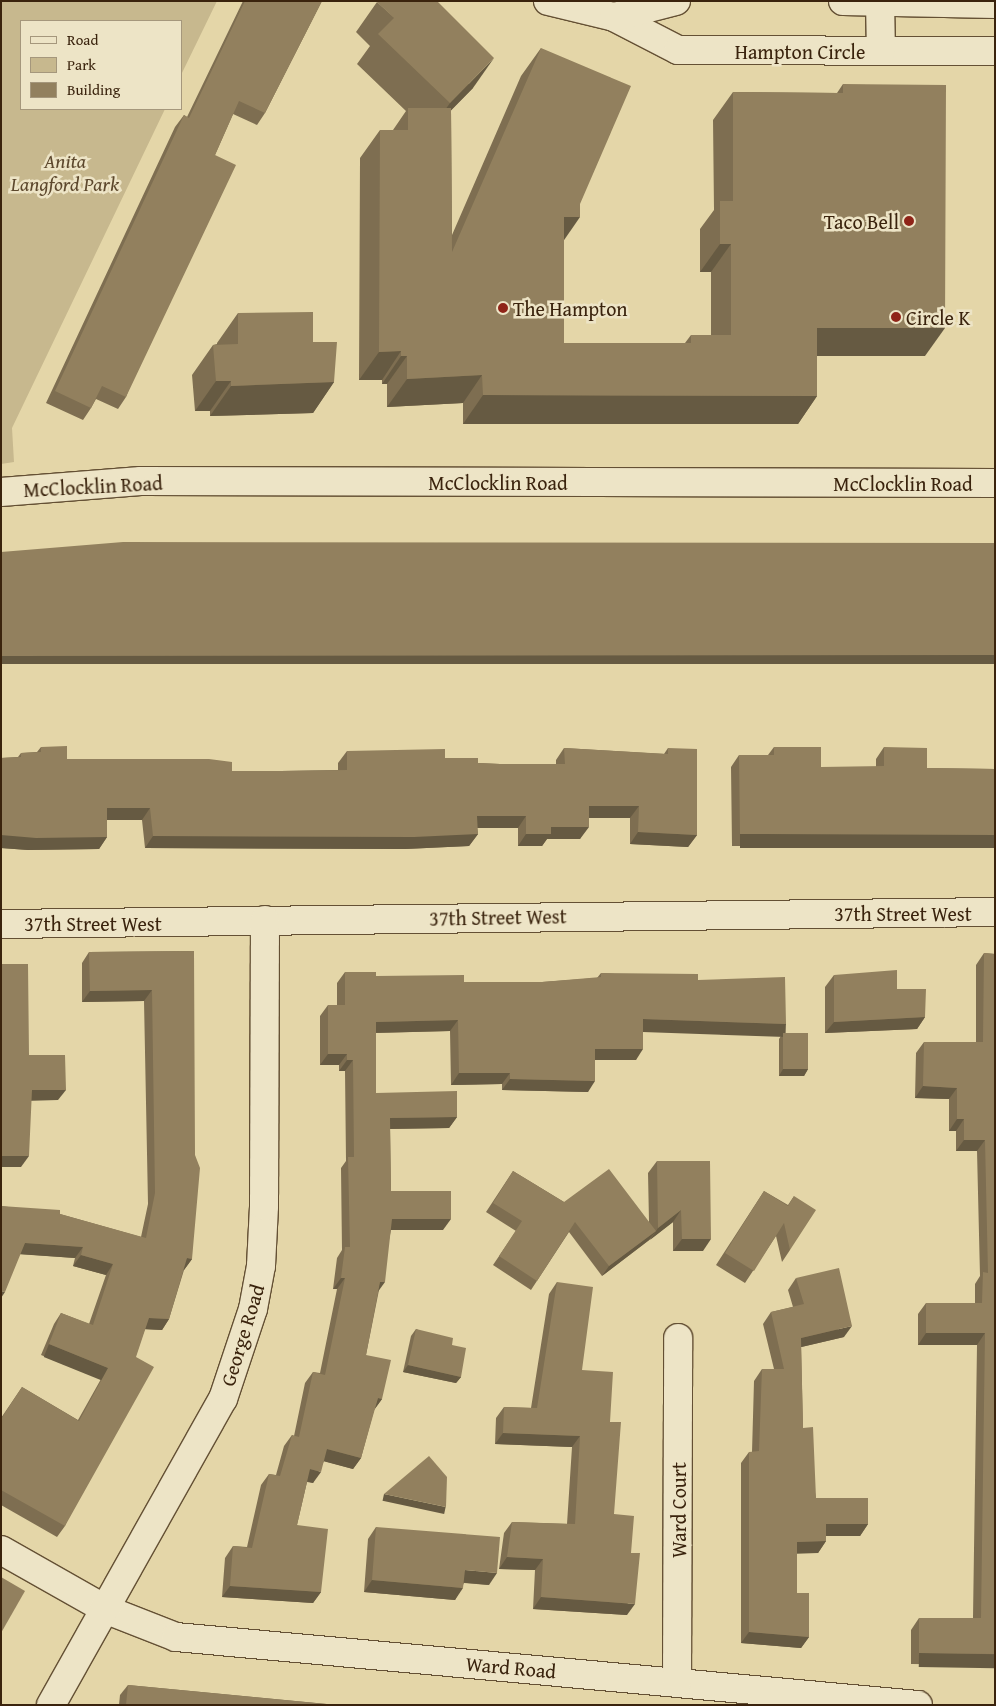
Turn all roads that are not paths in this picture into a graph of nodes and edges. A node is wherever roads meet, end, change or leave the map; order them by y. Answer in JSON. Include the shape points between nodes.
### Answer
{"nodes":[{"id":1,"x":548,"y":1,"type":"edge"},
{"id":2,"x":676,"y":1,"type":"edge"},
{"id":3,"x":843,"y":1,"type":"edge"},
{"id":4,"x":880,"y":3,"type":"edge"},
{"id":5,"x":995,"y":4,"type":"edge"},
{"id":6,"x":614,"y":17,"type":"junction"},
{"id":7,"x":882,"y":51,"type":"junction"},
{"id":8,"x":995,"y":52,"type":"edge"},
{"id":9,"x":995,"y":483,"type":"edge"},
{"id":10,"x":1,"y":492,"type":"edge"},
{"id":11,"x":995,"y":912,"type":"edge"},
{"id":12,"x":265,"y":920,"type":"junction"},
{"id":13,"x":1,"y":924,"type":"edge"},
{"id":14,"x":678,"y":1338,"type":"dead end"},
{"id":15,"x":1,"y":1550,"type":"edge"},
{"id":16,"x":108,"y":1610,"type":"junction"},
{"id":17,"x":677,"y":1683,"type":"junction"},
{"id":18,"x":51,"y":1705,"type":"edge"},
{"id":19,"x":918,"y":1705,"type":"edge"}],
"edges":[{"from":1,"to":6,"type":"street","name":"Hampton Circle"},
{"from":2,"to":6,"type":"street","name":"Hampton Circle"},
{"from":3,"to":4,"type":"street"},
{"from":4,"to":5,"type":"street"},
{"from":4,"to":7,"type":"street"},
{"from":6,"to":7,"type":"street","name":"Hampton Circle","via":[[678,50]]},
{"from":7,"to":8,"type":"street","name":"Hampton Circle"},
{"from":9,"to":10,"type":"street","name":"McClocklin Road","via":[[141,481]]},
{"from":11,"to":12,"type":"street","name":"37th Street West"},
{"from":12,"to":13,"type":"street","name":"37th Street West"},
{"from":12,"to":16,"type":"street","name":"George Road","via":[[264,1206],[262,1266],[253,1309],[222,1399]]},
{"from":14,"to":17,"type":"street","name":"Ward Court"},
{"from":15,"to":16,"type":"street","name":"Ward Road"},
{"from":16,"to":17,"type":"street","name":"Ward Road","via":[[176,1637]]},
{"from":16,"to":18,"type":"street","name":"George Road"},
{"from":17,"to":19,"type":"street","name":"Ward Road"}]}
